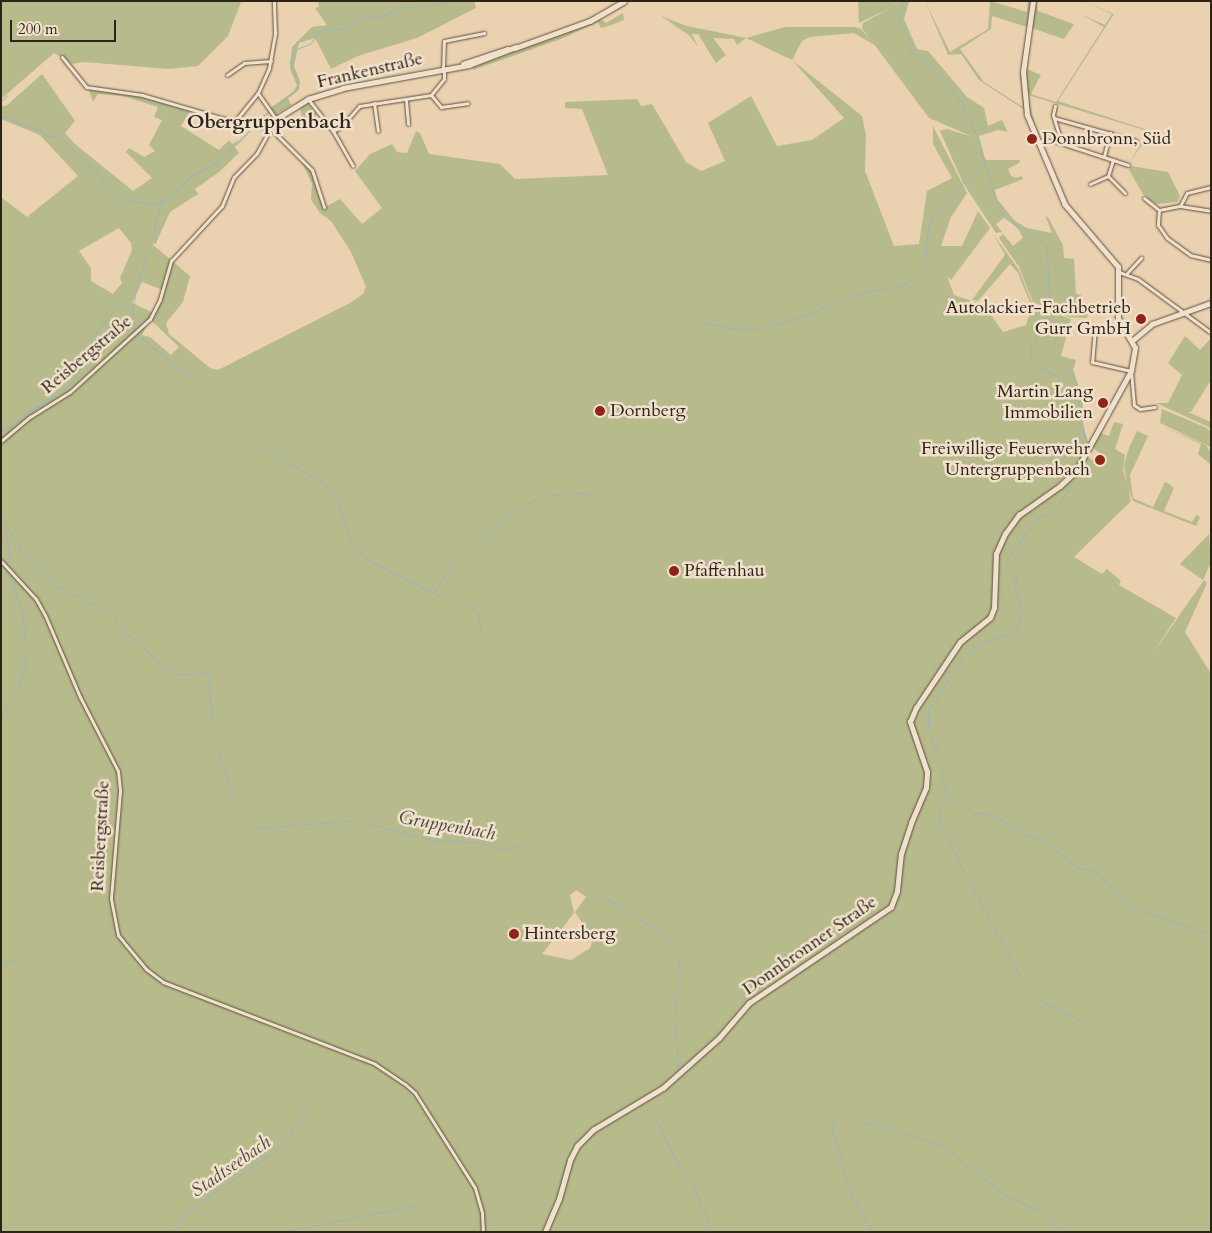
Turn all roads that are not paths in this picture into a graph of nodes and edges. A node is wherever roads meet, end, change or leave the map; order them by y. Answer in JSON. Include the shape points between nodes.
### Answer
{"nodes":[{"id":1,"x":274,"y":1,"type":"edge"},
{"id":2,"x":624,"y":1,"type":"edge"},
{"id":3,"x":1033,"y":1,"type":"edge"},
{"id":4,"x":484,"y":32,"type":"dead end"},
{"id":5,"x":62,"y":57,"type":"dead end"},
{"id":6,"x":271,"y":61,"type":"junction"},
{"id":7,"x":443,"y":69,"type":"junction"},
{"id":8,"x":226,"y":75,"type":"dead end"},
{"id":9,"x":258,"y":93,"type":"junction"},
{"id":10,"x":431,"y":95,"type":"junction"},
{"id":11,"x":308,"y":100,"type":"junction"},
{"id":12,"x":406,"y":100,"type":"junction"},
{"id":13,"x":374,"y":103,"type":"junction"},
{"id":14,"x":468,"y":103,"type":"dead end"},
{"id":15,"x":1055,"y":106,"type":"dead end"},
{"id":16,"x":1054,"y":118,"type":"junction"},
{"id":17,"x":276,"y":119,"type":"junction"},
{"id":18,"x":236,"y":120,"type":"junction"},
{"id":19,"x":408,"y":124,"type":"dead end"},
{"id":20,"x":270,"y":128,"type":"junction"},
{"id":21,"x":333,"y":131,"type":"junction"},
{"id":22,"x":378,"y":131,"type":"dead end"},
{"id":23,"x":1110,"y":133,"type":"junction"},
{"id":24,"x":1136,"y":141,"type":"dead end"},
{"id":25,"x":1037,"y":142,"type":"junction"},
{"id":26,"x":1062,"y":143,"type":"junction"},
{"id":27,"x":1104,"y":156,"type":"junction"},
{"id":28,"x":1113,"y":160,"type":"junction"},
{"id":29,"x":1128,"y":165,"type":"dead end"},
{"id":30,"x":353,"y":166,"type":"dead end"},
{"id":31,"x":1108,"y":176,"type":"junction"},
{"id":32,"x":1090,"y":184,"type":"dead end"},
{"id":33,"x":1211,"y":187,"type":"edge"},
{"id":34,"x":1125,"y":192,"type":"dead end"},
{"id":35,"x":1144,"y":198,"type":"dead end"},
{"id":36,"x":324,"y":206,"type":"dead end"},
{"id":37,"x":1180,"y":206,"type":"junction"},
{"id":38,"x":1159,"y":210,"type":"junction"},
{"id":39,"x":1211,"y":211,"type":"edge"},
{"id":40,"x":1140,"y":258,"type":"dead end"},
{"id":41,"x":1211,"y":260,"type":"edge"},
{"id":42,"x":1119,"y":272,"type":"junction"},
{"id":43,"x":1127,"y":273,"type":"junction"},
{"id":44,"x":1211,"y":302,"type":"edge"},
{"id":45,"x":1182,"y":313,"type":"junction"},
{"id":46,"x":1095,"y":329,"type":"dead end"},
{"id":47,"x":1210,"y":332,"type":"edge"},
{"id":48,"x":1132,"y":341,"type":"junction"},
{"id":49,"x":1131,"y":372,"type":"junction"},
{"id":50,"x":1155,"y":407,"type":"dead end"},
{"id":51,"x":1,"y":441,"type":"edge"},
{"id":52,"x":1,"y":561,"type":"edge"},
{"id":53,"x":483,"y":1232,"type":"edge"},
{"id":54,"x":545,"y":1232,"type":"edge"}],
"edges":[{"from":1,"to":6,"type":"street","via":[[275,33]]},
{"from":2,"to":7,"type":"street","name":"Frankenstraße","via":[[590,21],[516,48]]},
{"from":3,"to":25,"type":"street","via":[[1023,79],[1028,119]]},
{"from":4,"to":7,"type":"street","via":[[444,41]]},
{"from":5,"to":18,"type":"street","via":[[86,87],[142,96]]},
{"from":6,"to":8,"type":"street","via":[[244,63]]},
{"from":6,"to":9,"type":"street"},
{"from":7,"to":10,"type":"street","via":[[444,79]]},
{"from":7,"to":11,"type":"street","name":"Frankenstraße","via":[[343,88]]},
{"from":9,"to":17,"type":"street"},
{"from":9,"to":18,"type":"street"},
{"from":10,"to":12,"type":"street"},
{"from":10,"to":14,"type":"street","via":[[441,107]]},
{"from":11,"to":17,"type":"street","name":"Frankenstraße"},
{"from":11,"to":21,"type":"street"},
{"from":12,"to":13,"type":"street"},
{"from":12,"to":19,"type":"street"},
{"from":13,"to":21,"type":"street","via":[[356,108],[344,124]]},
{"from":13,"to":22,"type":"street"},
{"from":15,"to":16,"type":"street"},
{"from":16,"to":23,"type":"street"},
{"from":16,"to":26,"type":"street"},
{"from":17,"to":20,"type":"street","name":"Frankenstraße"},
{"from":18,"to":20,"type":"street"},
{"from":20,"to":36,"type":"street","via":[[312,170]]},
{"from":20,"to":51,"type":"street","name":"Reisbergstraße","via":[[257,153],[234,177],[222,206],[171,261],[160,299],[144,327],[70,392],[30,417]]},
{"from":21,"to":30,"type":"street"},
{"from":23,"to":24,"type":"street"},
{"from":23,"to":27,"type":"street"},
{"from":25,"to":26,"type":"street"},
{"from":25,"to":42,"type":"street","via":[[1064,205]]},
{"from":26,"to":27,"type":"street"},
{"from":27,"to":28,"type":"street"},
{"from":28,"to":29,"type":"street"},
{"from":28,"to":31,"type":"street"},
{"from":31,"to":32,"type":"street"},
{"from":31,"to":34,"type":"street"},
{"from":33,"to":37,"type":"street","via":[[1187,193]]},
{"from":35,"to":38,"type":"street"},
{"from":37,"to":38,"type":"street"},
{"from":37,"to":39,"type":"street"},
{"from":38,"to":41,"type":"street","via":[[1158,225],[1167,238],[1190,254]]},
{"from":40,"to":43,"type":"street"},
{"from":42,"to":43,"type":"street"},
{"from":42,"to":48,"type":"street","via":[[1118,319]]},
{"from":43,"to":45,"type":"street"},
{"from":44,"to":45,"type":"street"},
{"from":45,"to":47,"type":"street"},
{"from":45,"to":48,"type":"street","via":[[1149,326]]},
{"from":46,"to":49,"type":"street","via":[[1092,362]]},
{"from":48,"to":49,"type":"street","via":[[1135,353]]},
{"from":49,"to":50,"type":"street","via":[[1134,405],[1140,409]]},
{"from":49,"to":54,"type":"street","name":"Donnbronner Straße","via":[[1083,460],[1064,484],[1019,515],[1005,534],[996,554],[994,608],[990,618],[952,652],[910,722],[927,772],[926,788],[901,854],[898,891],[891,907],[749,1003],[719,1038],[664,1088],[593,1130],[577,1146],[570,1160]]},
{"from":52,"to":53,"type":"street","name":"Reisbergstraße","via":[[36,599],[46,615],[80,697],[118,771],[120,792],[111,899],[118,934],[146,969],[163,982],[376,1064],[405,1084],[415,1093],[475,1188]]}]}
